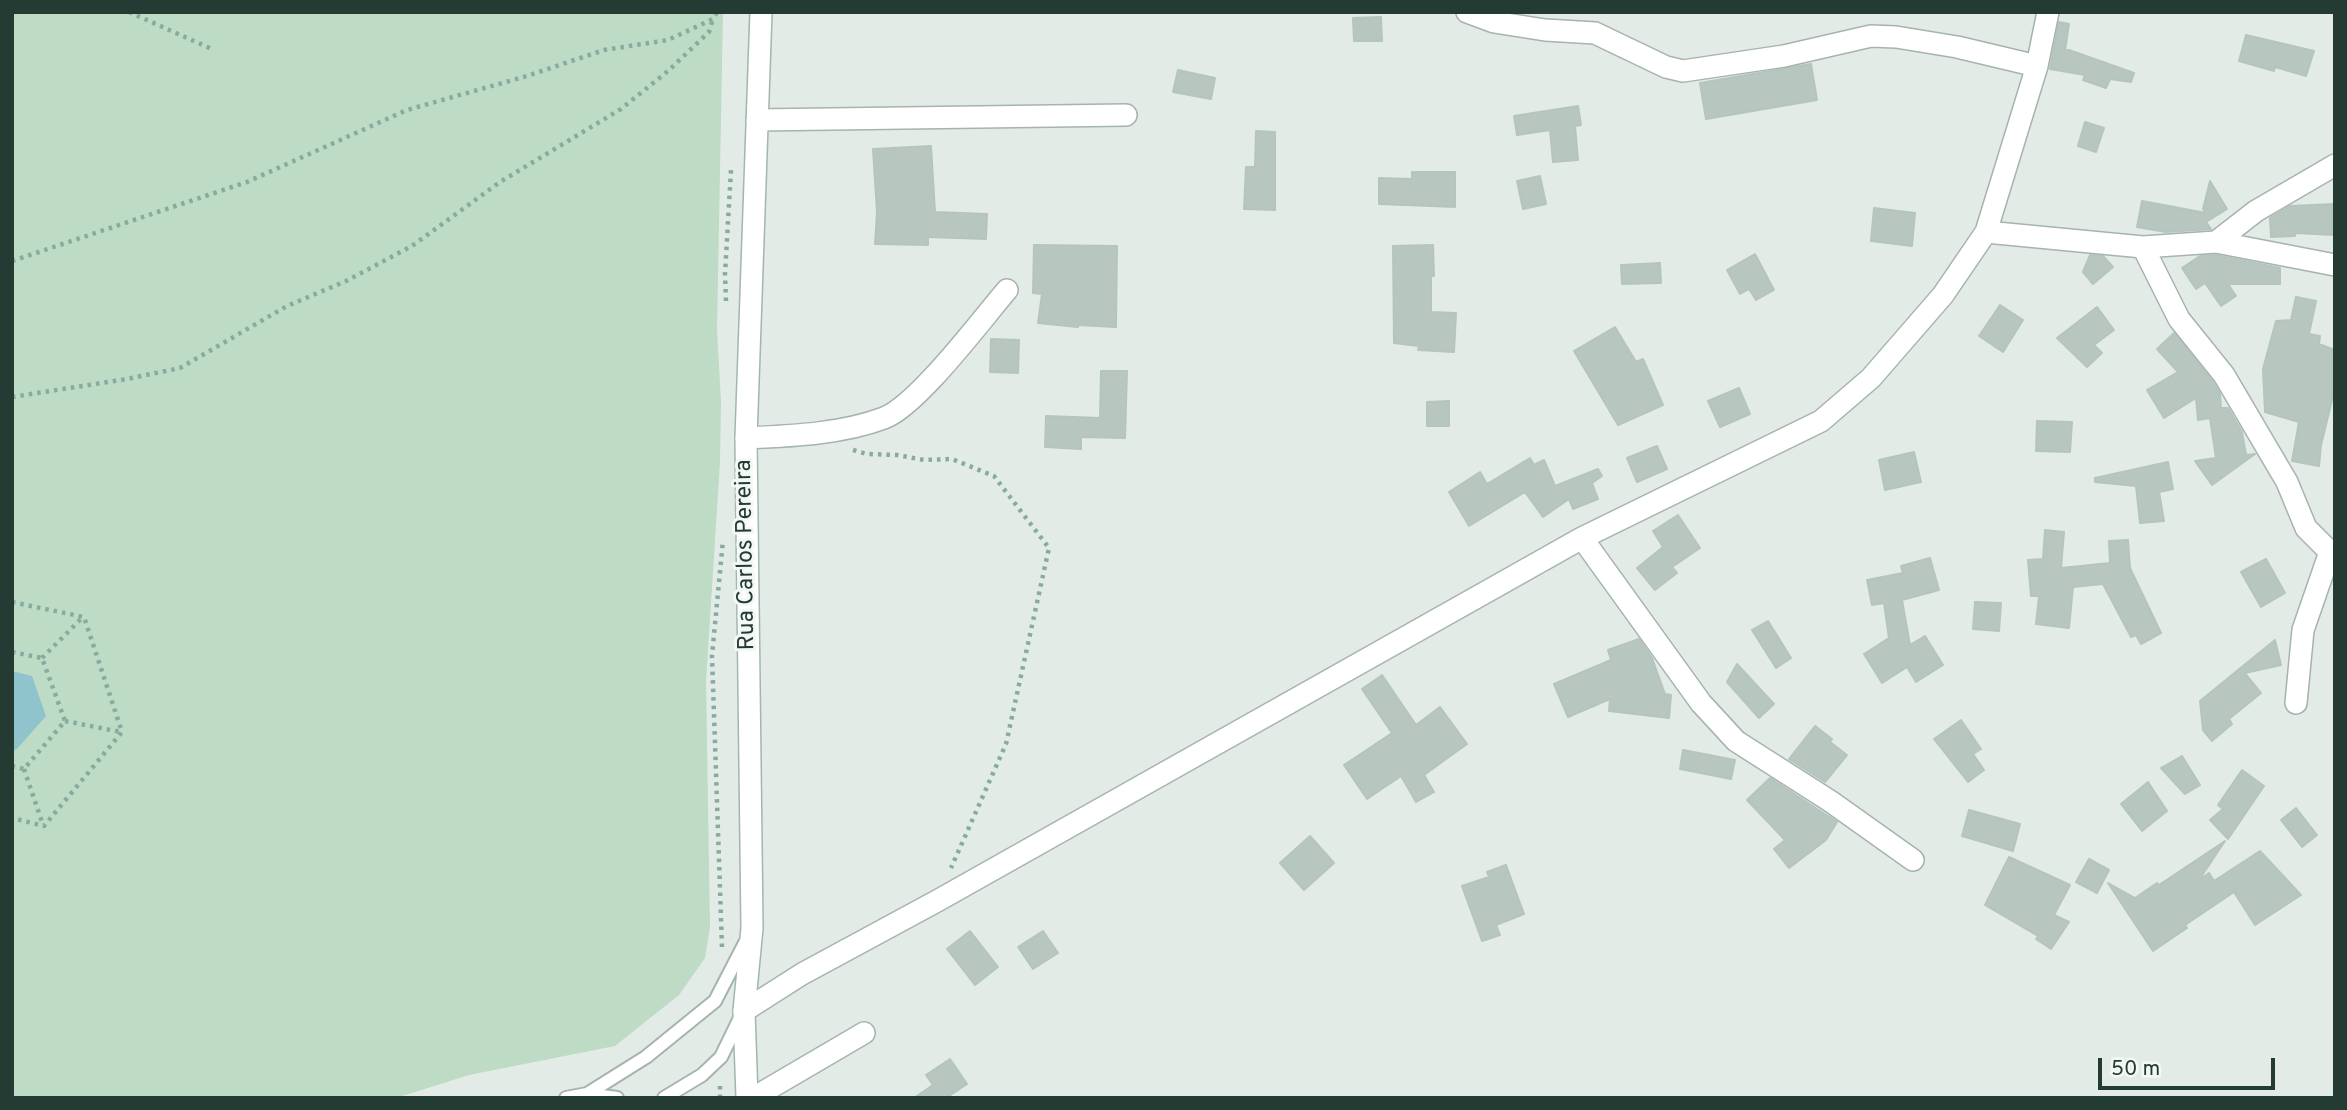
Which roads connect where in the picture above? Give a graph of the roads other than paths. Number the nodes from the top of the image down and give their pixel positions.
1 (761, 12) edge
2 (1467, 12) edge
3 (2048, 12) edge
4 (1595, 22) edge
5 (2037, 66) junction
6 (1126, 114) dead end
7 (757, 120) junction
8 (2335, 165) edge
9 (1986, 232) junction
10 (2216, 242) junction
11 (2143, 247) junction
12 (2335, 265) edge
13 (1007, 290) dead end
14 (746, 438) junction
15 (1582, 538) junction
16 (2296, 703) dead end
17 (1913, 860) dead end
18 (752, 928) junction
19 (744, 1011) junction
20 (864, 1033) dead end
21 (587, 1094) junction
22 (566, 1098) edge
23 (617, 1098) edge
24 (664, 1098) edge
25 (747, 1098) edge
26 (753, 1098) edge

1 - 7 street, Rua Carlos Pereira
2 - 4 street
3 - 5 street
4 - 5 street
5 - 9 street
6 - 7 street
7 - 14 street, Rua Carlos Pereira
8 - 10 street
9 - 11 street
9 - 15 street
10 - 11 street
10 - 12 street
11 - 16 street
13 - 14 street
14 - 18 street, Rua Carlos Pereira
15 - 17 street
15 - 19 street
18 - 19 street, Rua Carlos Pereira
18 - 21 lane
19 - 24 lane
19 - 25 street, Rua Carlos Pereira
20 - 26 street
21 - 22 lane
21 - 23 lane

